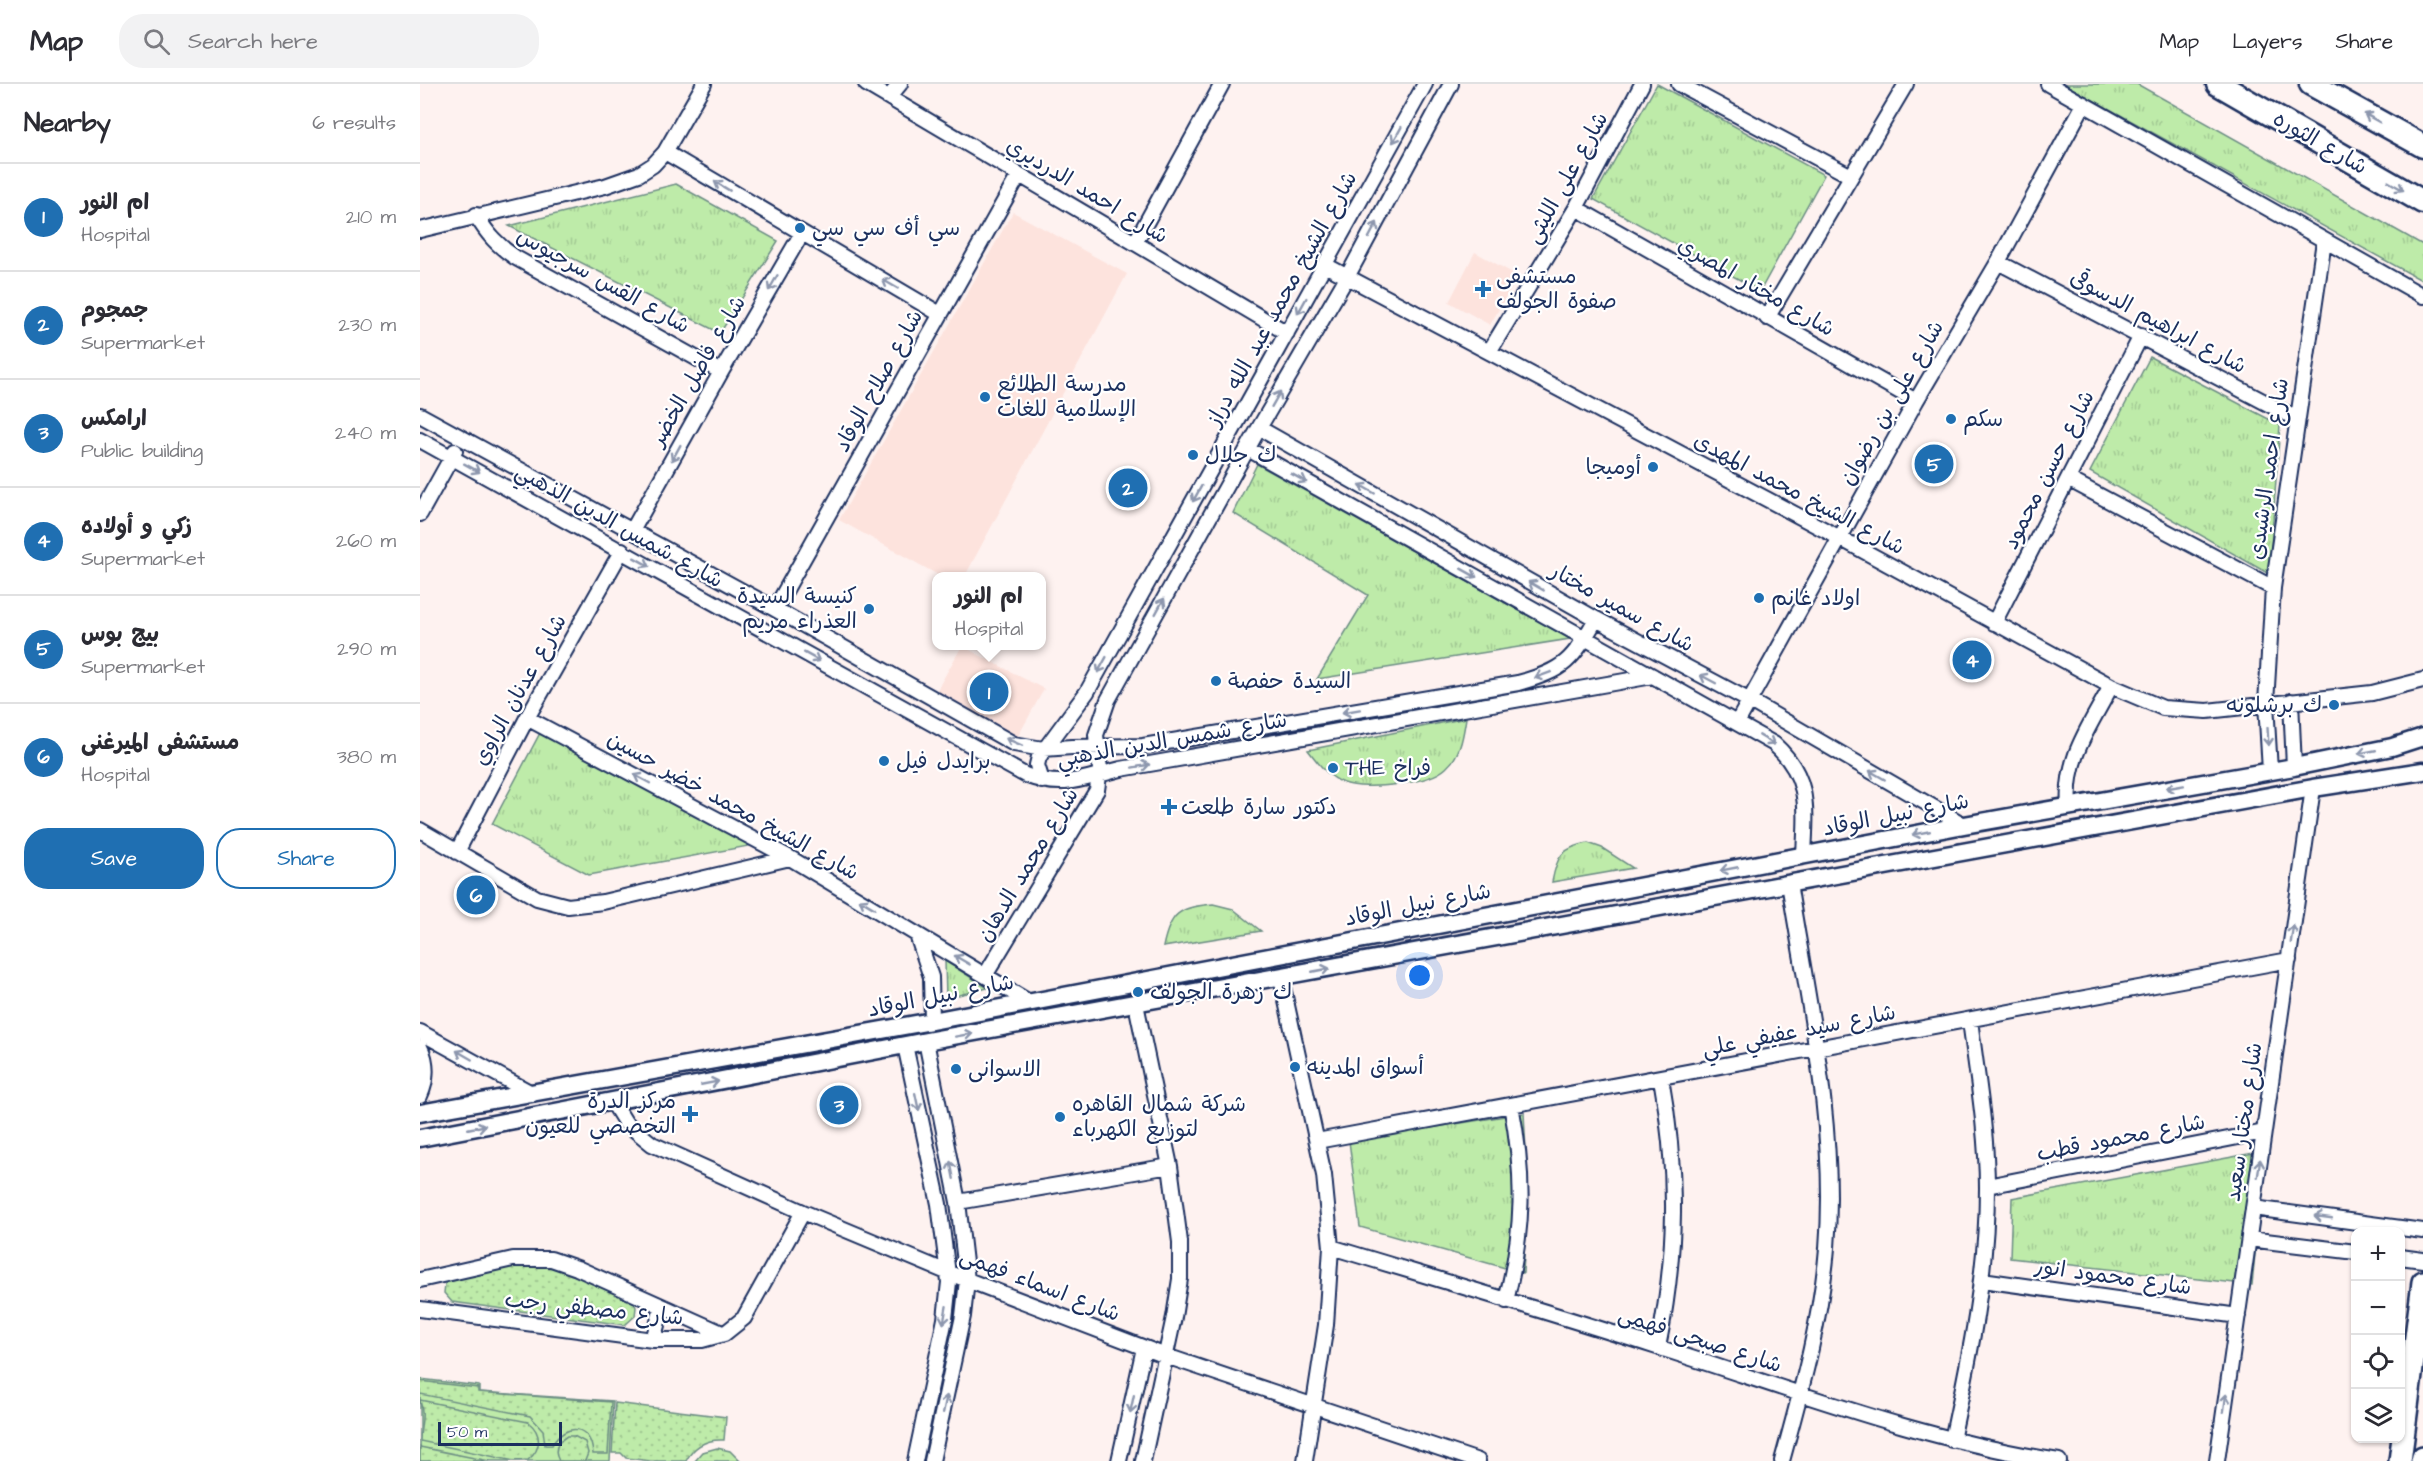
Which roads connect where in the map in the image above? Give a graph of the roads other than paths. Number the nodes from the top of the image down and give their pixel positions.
1 (704, 84) edge
2 (866, 84) edge
3 (900, 84) edge
4 (1425, 84) edge
5 (1451, 84) edge
6 (1642, 84) edge
7 (1679, 84) edge
8 (1905, 84) edge
9 (2048, 84) edge
10 (2218, 84) edge
11 (2311, 84) edge
12 (1215, 86) edge
13 (889, 98) junction
14 (2084, 104) junction
15 (2423, 146) edge
16 (666, 152) junction
17 (1019, 175) junction
18 (1851, 176) junction
19 (2423, 201) edge
20 (1576, 208) junction
21 (476, 215) junction
22 (420, 230) edge
23 (802, 233) junction
24 (2324, 242) junction
25 (1135, 243) junction
26 (1998, 262) junction
27 (1325, 265) junction
28 (1347, 277) junction
29 (2423, 296) edge
30 (940, 314) junction
31 (1767, 318) junction
32 (1287, 333) junction
33 (2141, 336) junction
34 (1489, 352) junction
35 (721, 372) junction
36 (1916, 401) junction
37 (420, 415) edge
38 (2297, 419) junction
39 (1259, 428) junction
40 (462, 439) junction
41 (420, 440) edge
42 (1248, 449) junction
43 (452, 457) junction
44 (2068, 479) junction
45 (420, 514) edge
46 (632, 531) junction
47 (1840, 538) junction
48 (622, 550) junction
49 (2273, 588) junction
50 (775, 609) junction
51 (1596, 620) junction
52 (1994, 623) junction
53 (1585, 638) junction
54 (1653, 676) junction
55 (2423, 680) edge
56 (1518, 683) junction
57 (2111, 686) junction
58 (1520, 700) junction
59 (1749, 701) junction
60 (2291, 701) junction
61 (2266, 703) junction
62 (527, 718) junction
63 (1737, 723) junction
64 (2417, 739) edge
65 (1097, 747) junction
66 (1043, 749) junction
67 (2422, 765) edge
68 (2294, 767) junction
69 (2270, 771) junction
70 (1100, 775) junction
71 (1042, 781) junction
72 (2313, 788) junction
73 (2069, 806) junction
74 (1964, 825) junction
75 (420, 830) edge
76 (457, 852) junction
77 (1804, 855) junction
78 (790, 858) junction
79 (1789, 883) junction
80 (1429, 926) junction
81 (917, 935) junction
82 (1432, 949) junction
83 (2289, 960) junction
84 (986, 974) junction
85 (1281, 978) junction
86 (1029, 1002) junction
87 (1137, 1004) junction
88 (1970, 1020) junction
89 (932, 1021) junction
90 (420, 1032) edge
91 (926, 1041) junction
92 (905, 1045) junction
93 (420, 1047) edge
94 (1815, 1049) junction
95 (1661, 1078) junction
96 (533, 1094) junction
97 (420, 1096) edge
98 (612, 1101) junction
99 (1511, 1105) junction
100 (420, 1113) edge
101 (2264, 1132) junction
102 (420, 1138) edge
103 (1317, 1141) junction
104 (1170, 1166) junction
105 (1987, 1186) junction
106 (958, 1203) junction
107 (2253, 1208) junction
108 (803, 1212) junction
109 (2423, 1231) edge
110 (2249, 1239) junction
111 (1331, 1247) junction
112 (2351, 1252) edge
113 (2405, 1258) edge
114 (2423, 1260) edge
115 (949, 1273) junction
116 (420, 1280) edge
117 (967, 1280) junction
118 (1982, 1280) junction
119 (2423, 1282) edge
120 (1506, 1301) junction
121 (662, 1307) junction
122 (420, 1309) edge
123 (2238, 1316) junction
124 (724, 1334) junction
125 (653, 1340) junction
126 (1658, 1347) junction
127 (1144, 1348) junction
128 (1166, 1356) junction
129 (1800, 1395) junction
130 (1313, 1405) junction
131 (1952, 1440) junction
132 (915, 1461) edge
133 (933, 1461) edge
134 (1119, 1461) edge
135 (1143, 1461) edge
136 (1305, 1461) edge
137 (1478, 1461) edge
138 (1782, 1461) edge
139 (2059, 1461) edge
140 (2217, 1461) edge
141 (2400, 1461) edge

1 - 16 street
2 - 13 street, شارع احمد الدرديري
3 - 13 street
4 -> 27 street, شارع الشيخ محمد عبد الله دراز
28 -> 5 street, شارع الشيخ محمد عبد الله دراز
6 - 20 street, شارع على الليثى
7 - 18 street
8 - 18 street
9 - 14 street
10 -> 19 highway, شارع الثوره
15 -> 11 highway, شارع الثوره
12 - 25 street
13 - 17 street, شارع احمد الدرديري
14 - 24 street
14 - 26 street, شارع على بن رضوان
16 - 21 street
23 -> 16 street
17 - 25 street, شارع احمد الدرديري
17 - 30 street, شارع صلاح الوقاد
18 - 31 street
20 - 31 street, شارع مختار المصري
20 - 34 street, شارع على الليثى
21 - 22 street
21 - 35 street, شارع القس سرجيوس
30 -> 23 street
23 -> 35 street, شارع فاضل الخضر
24 - 29 street
24 - 38 street, شارع احمد الرشيدى
25 - 32 street, شارع احمد الدرديري
26 - 33 street, شارع ابراهيم الدسوقى
26 - 36 street, شارع على بن رضوان
27 - 28 street, شارع الشيخ محمد المهدى
27 -> 32 street, شارع الشيخ محمد عبد الله دراز
28 - 34 street, شارع الشيخ محمد المهدى
39 -> 28 street, شارع الشيخ محمد عبد الله دراز
30 - 50 street, شارع صلاح الوقاد
31 - 36 street, شارع مختار المصري
32 -> 66 street, شارع الشيخ محمد عبد الله دراز
33 - 38 street, شارع ابراهيم الدسوقى
33 - 44 street, شارع حسن محمود
34 - 47 street, شارع الشيخ محمد المهدى
35 -> 46 street, شارع فاضل الخضر
36 - 47 street, شارع على بن رضوان
37 - 40 street, شارع شمس الدين الذهبي
38 - 49 street, شارع احمد الرشيدى
39 - 42 street, شارع الشيخ محمد عبد الله دراز
51 -> 39 street, شارع سمير مختار
40 - 43 street
40 - 46 street, شارع شمس الدين الذهبي
41 - 43 street, شارع شمس الدين الذهبي
42 -> 53 street, شارع سمير مختار
65 -> 42 street, شارع الشيخ محمد عبد الله دراز
43 - 45 street
43 -> 48 street, شارع شمس الدين الذهبي
44 - 49 street
44 - 52 street, شارع حسن محمود
46 - 50 street, شارع شمس الدين الذهبي
47 - 52 street, شارع الشيخ محمد المهدى
47 - 59 street, شارع على بن رضوان
48 - 62 street, شارع عدنان الراوي
48 -> 71 street, شارع شمس الدين الذهبي
49 - 61 street, شارع احمد الرشيدى
66 -> 50 street, شارع شمس الدين الذهبي
51 - 53 street, شارع شمس الدين الذهبي
59 -> 51 street, شارع سمير مختار
52 - 57 street, شارع الشيخ محمد المهدى
53 - 54 street, شارع سمير مختار
53 -> 56 street, شارع شمس الدين الذهبي
54 - 58 street, شارع شمس الدين الذهبي
54 - 63 street, شارع سمير مختار
55 - 60 street, شارع الشيخ محمد المهدى
56 - 58 street
56 -> 65 street, شارع شمس الدين الذهبي
57 - 61 street, شارع الشيخ محمد المهدى
57 - 73 street
70 -> 58 street, شارع شمس الدين الذهبي
59 - 63 street, شارع على بن رضوان
74 -> 59 street, شارع سمير مختار
60 - 61 street, شارع الشيخ محمد المهدى
60 - 68 street
61 -> 69 street, شارع احمد الرشيدى
62 - 76 street, شارع عدنان الراوي
78 -> 62 street, شارع الشيخ محمد خضر حسين
63 -> 77 street, شارع سمير مختار
64 - 67 street
64 -> 68 street, شارع نبيل الوقاد
65 - 66 street, شارع شمس الدين الذهبي
65 - 70 street, شارع الشيخ محمد عبد الله دراز
66 - 71 street
67 - 72 street, شارع نبيل الوقاد
68 - 69 street, شارع نبيل الوقاد
69 -> 73 street, شارع نبيل الوقاد
70 - 71 street, شارع شمس الدين الذهبي
70 - 84 street, شارع محمد الدهان
72 - 79 street, شارع نبيل الوقاد
83 -> 72 street, شارع مختار سعيد
73 - 74 street, شارع نبيل الوقاد
74 -> 77 street, شارع نبيل الوقاد
75 - 76 street
76 - 78 street
77 -> 80 street, شارع نبيل الوقاد
81 -> 78 street, شارع الشيخ محمد خضر حسين
79 - 82 street, شارع نبيل الوقاد
79 - 94 street
80 - 82 street
80 - 86 street, شارع نبيل الوقاد
84 -> 81 street, شارع الشيخ محمد خضر حسين
81 - 89 street
85 -> 82 street, شارع نبيل الوقاد
83 - 88 street, شارع سيد عفيفي علي
83 - 101 street, شارع مختار سعيد
84 - 86 street, شارع الشيخ محمد خضر حسين
85 - 87 street, شارع نبيل الوقاد
85 - 103 street
86 - 89 street, شارع نبيل الوقاد
91 -> 87 street, شارع نبيل الوقاد
87 - 104 street
88 - 94 street, شارع سيد عفيفي علي
88 - 105 street
89 - 96 street, شارع نبيل الوقاد
96 -> 90 street
91 - 92 street, شارع نبيل الوقاد
106 -> 91 street
98 -> 92 street, شارع نبيل الوقاد
92 -> 115 street
93 - 97 street
94 - 95 street, شارع سيد عفيفي علي
94 - 129 street
95 - 99 street, شارع سيد عفيفي علي
95 - 126 street
96 - 100 street, شارع نبيل الوقاد
102 -> 98 street, شارع نبيل الوقاد
98 - 108 street, شارع اسماء فهمى
99 - 103 street, شارع سيد عفيفي علي
99 - 120 street
101 - 105 street, شارع محمود قطب
107 -> 101 street, شارع مختار سعيد
103 - 111 street
104 - 106 street
104 - 128 street
105 - 118 street
106 - 117 street
109 -> 107 street
107 - 110 street, شارع مختار سعيد
108 - 115 street, شارع اسماء فهمى
108 - 124 street
110 - 112 street
110 - 123 street, شارع مختار سعيد
111 - 120 street, شارع صبحى فهمى
111 - 130 street
113 - 114 street
115 - 117 street, شارع اسماء فهمى
115 -> 132 street
116 - 121 street
117 - 127 street, شارع اسماء فهمى
133 -> 117 street
118 - 123 street, شارع محمود انور
118 - 131 street
119 - 141 main road
120 - 126 street, شارع صبحى فهمى
121 - 124 street
121 - 125 street
122 - 125 street, شارع مصطفي رجب
140 -> 123 street, شارع مختار سعيد
124 - 125 street, شارع مصطفي رجب
126 - 129 street, شارع صبحى فهمى
127 - 128 street, شارع اسماء فهمى
127 -> 134 street
128 - 130 street, شارع اسماء فهمى
128 - 135 street
129 - 131 street, شارع صبحى فهمى
129 - 138 street
130 - 136 street
130 - 137 street, شارع اسماء فهمى
131 - 139 street, شارع صبحى فهمى

